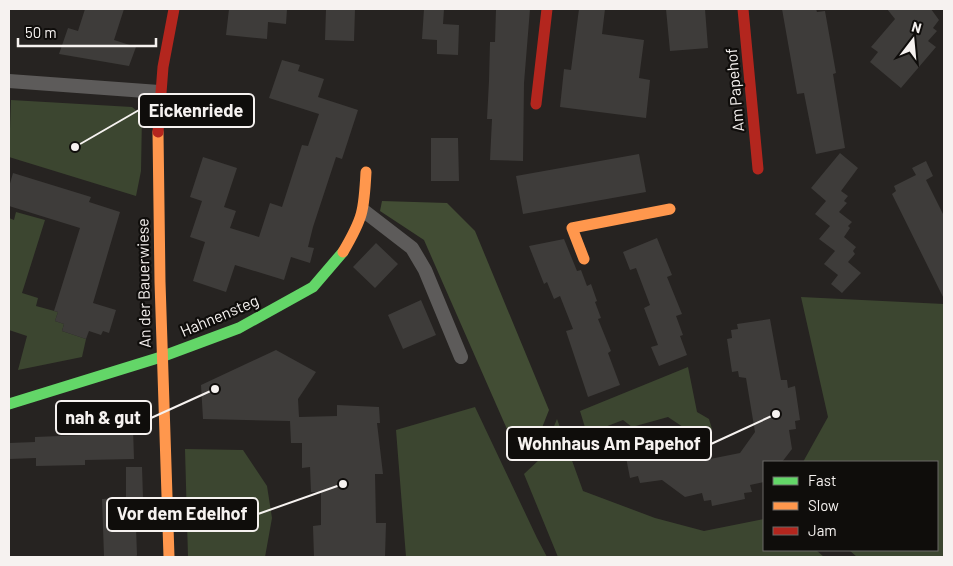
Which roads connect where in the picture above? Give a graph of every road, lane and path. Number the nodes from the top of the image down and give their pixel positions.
1 (174, 9) edge
2 (547, 9) edge
3 (743, 9) edge
4 (9, 81) edge
5 (159, 92) junction
6 (536, 104) dead end
7 (758, 169) dead end
8 (366, 172) dead end
9 (670, 209) dead end
10 (364, 211) junction
11 (584, 259) dead end
12 (161, 357) junction
13 (460, 358) dead end
14 (9, 404) edge
15 (169, 557) edge

1 - 5 street, An der Bauerwiese
2 - 6 street
3 - 7 street, Am Papehof
4 - 5 street
5 - 12 street, An der Bauerwiese
8 - 10 street, Hahnensteg
9 - 11 street
10 - 12 street, Hahnensteg
10 - 13 street
12 - 14 street, Hahnensteg
12 - 15 street, An der Bauerwiese

